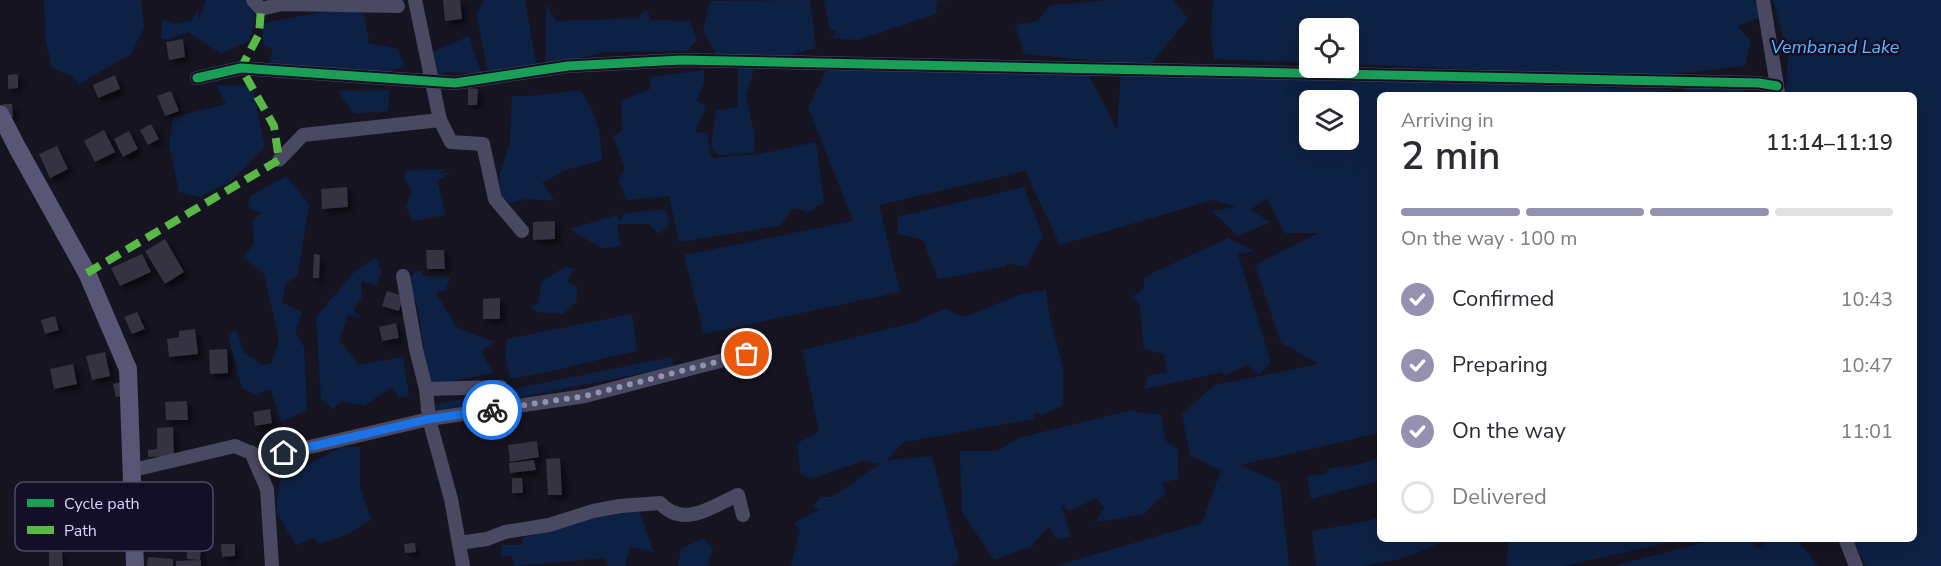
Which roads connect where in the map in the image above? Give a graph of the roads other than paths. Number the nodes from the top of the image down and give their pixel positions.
1 (253, 0) edge
2 (415, 0) edge
3 (1763, 0) edge
4 (379, 3) edge
5 (398, 6) dead end
6 (197, 78) dead end
7 (431, 83) junction
8 (1778, 90) edge
9 (0, 114) edge
10 (440, 120) junction
11 (279, 160) dead end
12 (522, 231) dead end
13 (403, 276) dead end
14 (747, 354) dead end
15 (501, 387) dead end
16 (426, 389) junction
17 (429, 419) junction
18 (251, 452) junction
19 (133, 470) junction
20 (133, 482) edge
21 (743, 515) dead end
22 (1847, 542) edge
23 (459, 543) junction
24 (135, 551) edge
25 (135, 566) edge
26 (272, 566) edge
27 (463, 566) edge
28 (1856, 566) edge

1 - 4 street
2 - 7 street
3 - 8 street
4 - 5 street
6 - 7 street
7 - 8 street
7 - 10 street
9 - 19 main road
10 - 11 street
10 - 12 street
13 - 16 street
14 - 17 street
15 - 16 street
16 - 17 street
17 - 18 street
17 - 23 street
18 - 19 street
18 - 26 street
19 - 20 main road
21 - 23 street
22 - 28 street
23 - 27 street
24 - 25 main road

